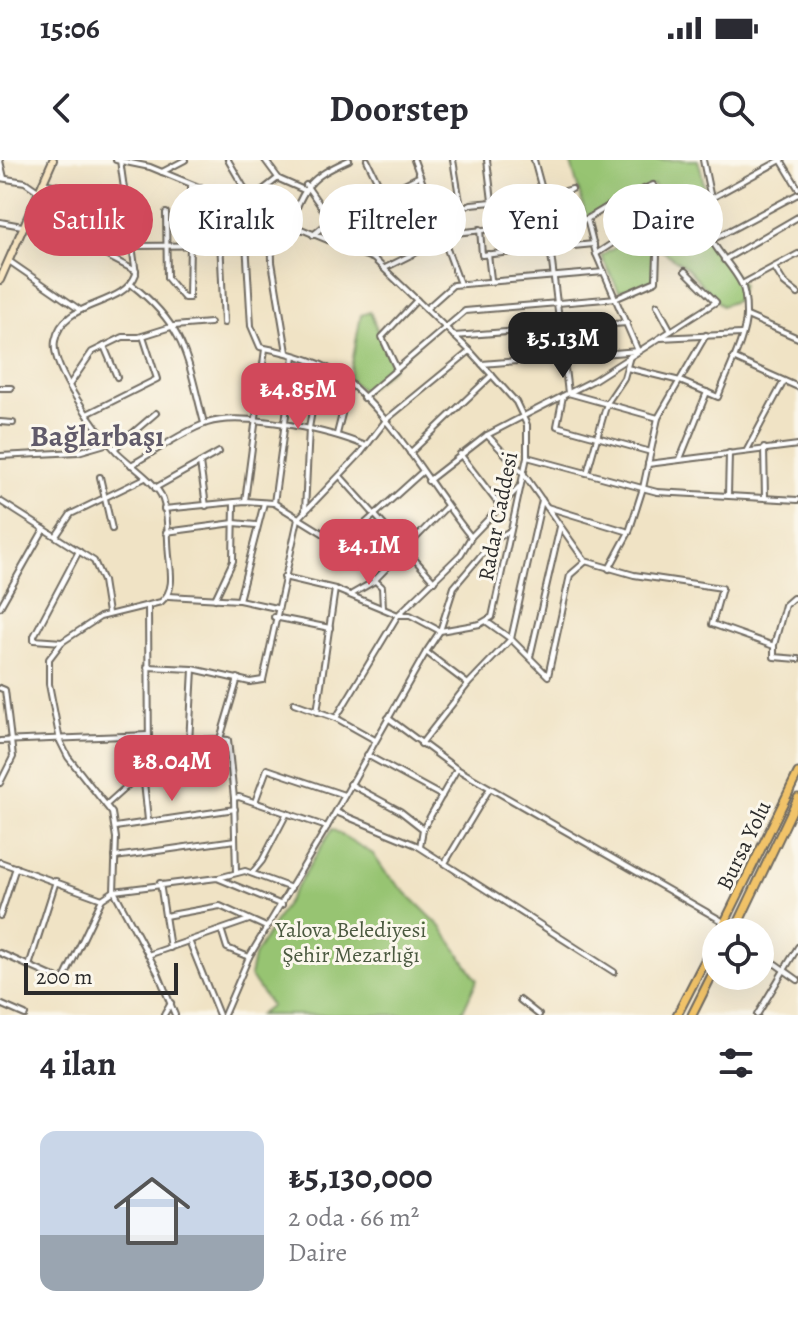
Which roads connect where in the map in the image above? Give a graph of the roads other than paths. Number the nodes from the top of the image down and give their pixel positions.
1 (53, 160) edge
2 (119, 160) edge
3 (185, 160) edge
4 (228, 160) edge
5 (265, 160) edge
6 (349, 160) edge
7 (367, 160) edge
8 (414, 160) edge
9 (453, 160) edge
10 (487, 160) edge
11 (534, 160) edge
12 (703, 160) edge
13 (781, 160) edge
14 (0, 161) edge
15 (798, 168) edge
16 (162, 172) junction
17 (789, 174) junction
18 (420, 176) junction
19 (2, 178) edge
20 (278, 178) junction
21 (42, 183) joint
22 (28, 184) edge
23 (48, 184) edge
24 (123, 184) edge
25 (187, 184) edge
26 (241, 184) edge
27 (270, 184) edge
28 (379, 184) edge
29 (403, 184) edge
30 (423, 184) edge
31 (457, 184) edge
32 (490, 184) edge
33 (540, 184) edge
34 (708, 184) edge
35 (305, 187) junction
36 (798, 191) edge
37 (303, 192) edge
38 (723, 192) edge
39 (319, 206) edge
40 (603, 209) edge
41 (166, 213) dead end
42 (798, 217) edge
43 (587, 219) joint
44 (0, 222) edge
45 (24, 222) edge
46 (22, 226) junction
47 (480, 229) joint
48 (319, 230) edge
49 (303, 231) edge
50 (466, 233) edge
51 (723, 234) edge
52 (313, 235) junction
53 (319, 237) edge
54 (594, 244) junction
55 (587, 245) edge
56 (153, 246) edge
57 (166, 246) junction
58 (603, 249) edge
59 (596, 254) junction
60 (798, 254) edge
61 (482, 255) edge
62 (107, 256) edge
63 (134, 256) edge
64 (192, 256) edge
65 (220, 256) edge
66 (245, 256) edge
67 (272, 256) edge
68 (366, 256) edge
69 (409, 256) edge
70 (451, 256) edge
71 (488, 256) edge
72 (550, 256) edge
73 (657, 256) edge
74 (722, 256) edge
75 (724, 260) junction
76 (9, 261) junction
77 (774, 267) junction
78 (385, 268) junction
79 (136, 271) junction
80 (685, 271) dead end
81 (604, 272) junction
82 (1, 275) edge
83 (552, 275) junction
84 (491, 279) junction
85 (460, 284) junction
86 (742, 284) junction
87 (132, 285) junction
88 (798, 294) edge
89 (617, 298) junction
90 (417, 300) junction
91 (556, 301) junction
92 (657, 305) dead end
93 (426, 309) junction
94 (80, 310) junction
95 (747, 316) junction
96 (210, 323) dead end
97 (224, 323) dead end
98 (627, 323) junction
99 (174, 326) junction
100 (446, 327) junction
101 (560, 330) junction
102 (671, 331) junction
103 (741, 334) junction
104 (706, 335) junction
105 (143, 336) junction
106 (453, 336) junction
107 (659, 338) junction
108 (798, 338) edge
109 (104, 346) junction
110 (266, 348) junction
111 (470, 351) junction
112 (638, 351) junction
113 (287, 352) junction
114 (563, 355) junction
115 (294, 356) junction
116 (631, 356) junction
117 (733, 358) junction
118 (481, 364) junction
119 (320, 366) junction
120 (396, 367) junction
121 (627, 368) junction
122 (492, 375) junction
123 (117, 377) dead end
124 (680, 381) junction
125 (784, 381) junction
126 (70, 384) junction
127 (349, 385) junction
128 (798, 387) edge
129 (0, 388) edge
130 (11, 388) dead end
131 (707, 392) junction
132 (566, 394) junction
133 (363, 398) junction
134 (607, 403) junction
135 (156, 413) dead end
136 (87, 414) junction
137 (524, 415) junction
138 (658, 418) junction
139 (387, 419) junction
140 (0, 422) edge
141 (13, 423) dead end
142 (255, 423) junction
143 (204, 424) junction
144 (284, 426) junction
145 (309, 428) junction
146 (337, 434) junction
147 (487, 435) junction
148 (598, 436) junction
149 (109, 443) junction
150 (798, 445) edge
151 (366, 446) junction
152 (764, 448) junction
153 (114, 449) junction
154 (747, 450) junction
155 (219, 452) dead end
156 (651, 452) junction
157 (729, 452) junction
158 (409, 453) junction
159 (460, 454) junction
160 (0, 456) edge
161 (527, 457) junction
162 (680, 459) junction
163 (200, 463) junction
164 (648, 464) junction
165 (131, 465) junction
166 (422, 472) junction
167 (523, 473) junction
168 (587, 473) junction
169 (340, 476) junction
170 (100, 477) dead end
171 (145, 478) junction
172 (428, 481) junction
173 (521, 485) junction
174 (155, 488) junction
175 (643, 488) junction
176 (728, 495) junction
177 (107, 497) junction
178 (765, 497) junction
179 (542, 500) junction
180 (798, 500) edge
181 (0, 501) edge
182 (245, 501) junction
183 (234, 503) junction
184 (264, 503) junction
185 (274, 503) junction
186 (206, 506) junction
187 (447, 506) junction
188 (500, 506) junction
189 (547, 507) junction
190 (164, 509) junction
191 (305, 512) junction
192 (373, 515) junction
193 (298, 519) junction
194 (234, 523) junction
195 (256, 525) junction
196 (560, 526) junction
197 (45, 528) junction
198 (112, 529) dead end
199 (511, 530) junction
200 (166, 532) junction
201 (629, 532) junction
202 (56, 536) junction
203 (471, 537) junction
204 (339, 547) junction
205 (404, 550) junction
206 (79, 551) junction
207 (585, 561) junction
208 (609, 569) junction
209 (284, 577) junction
210 (434, 581) junction
211 (373, 582) junction
212 (335, 589) junction
213 (351, 595) junction
214 (168, 596) junction
215 (215, 599) junction
216 (798, 599) edge
217 (239, 600) junction
218 (148, 606) junction
219 (0, 607) edge
220 (276, 608) junction
221 (383, 608) junction
222 (109, 614) junction
223 (398, 615) junction
224 (274, 617) junction
225 (487, 622) junction
226 (330, 628) junction
227 (440, 631) junction
228 (511, 639) junction
229 (62, 642) junction
230 (774, 646) junction
231 (426, 652) junction
232 (530, 657) junction
233 (798, 659) edge
234 (147, 667) junction
235 (193, 669) junction
236 (238, 678) junction
237 (468, 684) junction
238 (0, 688) edge
239 (294, 703) dead end
240 (317, 712) junction
241 (336, 718) junction
242 (388, 718) junction
243 (149, 735) junction
244 (220, 739) junction
245 (375, 740) junction
246 (0, 741) edge
247 (12, 741) junction
248 (60, 741) junction
249 (189, 743) junction
250 (421, 744) junction
251 (366, 755) junction
252 (154, 762) junction
253 (457, 769) junction
254 (2, 771) edge
255 (143, 773) junction
256 (798, 773) edge
257 (0, 783) edge
258 (350, 784) junction
259 (490, 788) junction
260 (344, 795) junction
261 (442, 796) junction
262 (234, 798) junction
263 (798, 798) edge
264 (255, 802) junction
265 (106, 805) junction
266 (235, 809) junction
267 (335, 812) junction
268 (287, 813) junction
269 (148, 820) junction
270 (115, 827) junction
271 (327, 827) junction
272 (423, 829) junction
273 (235, 840) junction
274 (420, 847) junction
275 (115, 857) junction
276 (0, 862) edge
277 (445, 863) junction
278 (16, 867) junction
279 (236, 872) junction
280 (252, 873) junction
281 (217, 878) junction
282 (56, 881) junction
283 (160, 883) junction
284 (291, 888) junction
285 (114, 891) junction
286 (102, 899) junction
287 (282, 905) junction
288 (0, 916) edge
289 (165, 916) junction
290 (718, 918) edge
291 (727, 918) edge
292 (741, 918) edge
293 (249, 920) junction
294 (266, 927) junction
295 (222, 932) junction
296 (190, 943) junction
297 (798, 947) edge
298 (170, 948) junction
299 (0, 953) edge
300 (148, 955) junction
301 (249, 957) junction
302 (774, 964) edge
303 (29, 966) junction
304 (702, 966) edge
305 (614, 972) dead end
306 (785, 972) junction
307 (798, 980) edge
308 (704, 990) edge
309 (520, 1000) dead end
310 (171, 1003) junction
311 (0, 1004) edge
312 (25, 1015) edge
313 (164, 1015) edge
314 (175, 1015) edge
315 (222, 1015) edge
316 (539, 1015) edge
317 (677, 1015) edge
318 (692, 1015) edge
319 (757, 1015) edge

1 - 21 street
2 - 16 street
2 - 24 street
3 - 16 street
4 - 26 street
5 - 20 street
6 - 35 street
7 - 28 street
8 - 18 street
9 - 31 street
10 - 32 street
11 - 33 street
12 - 34 street
13 - 17 street
13 - 38 street
14 - 19 street
15 - 17 street
16 - 25 street
17 - 36 street
18 - 29 street
18 - 30 street
19 - 22 street
20 - 27 street
20 - 35 street
21 - 23 street
35 - 37 street
35 - 39 street
36 - 51 street
40 - 43 street
41 - 57 street
42 - 75 street
43 - 54 street
44 - 46 street
45 - 46 street
46 - 76 street
47 - 50 street
47 - 61 street
48 - 52 street
49 - 52 street
52 - 53 street
54 - 55 street
54 - 59 street
56 - 57 street
57 - 64 street
58 - 59 street
59 - 81 street
60 - 77 street
62 - 79 street
63 - 79 street
65 - 97 street
66 - 110 street
67 - 113 street
68 - 78 street
69 - 78 street
70 - 85 street
71 - 84 street
72 - 83 street
73 - 89 street
74 - 75 street
75 - 86 street
76 - 82 street
76 - 94 street
77 - 86 street
77 - 88 street
78 - 90 street
79 - 87 street
80 - 102 street
81 - 83 street
81 - 89 street
83 - 84 street
83 - 91 street
84 - 85 street
85 - 93 street
86 - 95 street
87 - 94 street
87 - 99 street
89 - 91 street
89 - 98 street
90 - 93 street
90 - 120 street
91 - 100 street
91 - 101 street
92 - 102 street
93 - 100 street
94 - 126 street
95 - 103 street
95 - 108 street
96 - 99 street
98 - 101 street
98 - 112 street
99 - 105 street
99 - 143 street
100 - 106 street
100 - 120 street
101 - 106 street
101 - 114 street
102 - 107 street
103 - 104 street
103 - 117 street
104 - 107 street
104 - 124 street
105 - 109 street
105 - 136 street
106 - 111 street
107 - 112 street
109 - 123 street
109 - 126 street
110 - 113 street
110 - 142 street
111 - 118 street
111 - 139 street
112 - 114 street
112 - 116 street
113 - 115 street
114 - 118 street
114 - 132 street
115 - 119 street
115 - 144 street
116 - 121 street
116 - 132 street
117 - 125 street
117 - 131 street
118 - 122 street
119 - 127 street
119 - 145 street
120 - 133 street
121 - 124 street
121 - 134 street
122 - 137 street
122 - 158 street
124 - 131 street
124 - 138 street
125 - 128 street
125 - 154 street
126 - 136 street
127 - 133 street
127 - 146 street
129 - 130 street
131 - 162 street
132 - 134 street
132 - 137 street
132 - 148 street
133 - 139 street
134 - 138 street
134 - 148 street
135 - 153 street
136 - 149 street
137 - 147 street
137 - 161 street, Radar Caddesi
138 - 156 street
139 - 151 street
139 - 158 street
140 - 141 street
142 - 143 street
142 - 144 street
142 - 182 street
143 - 165 street
144 - 145 street
144 - 185 street
145 - 146 street
145 - 191 street
146 - 151 street
147 - 159 street
147 - 167 street
148 - 156 street
148 - 168 street
149 - 153 street
149 - 160 street
150 - 152 street
151 - 169 street
152 - 154 street
152 - 178 street
153 - 165 street
154 - 157 street
155 - 163 street
156 - 164 street
157 - 162 street
157 - 176 street
158 - 166 street
159 - 172 street
159 - 188 street
161 - 167 street, Radar Caddesi
161 - 168 street
162 - 164 street
163 - 174 street
163 - 186 street
164 - 175 street
165 - 171 street
166 - 172 street
166 - 192 street
167 - 173 street, Radar Caddesi
167 - 179 street
168 - 175 street
169 - 191 street
169 - 192 street
170 - 177 street
171 - 174 street
171 - 177 street
172 - 187 street
173 - 188 street
173 - 199 street, Radar Caddesi
174 - 190 street
175 - 176 street
175 - 201 street
176 - 178 street
177 - 198 street
177 - 202 street
178 - 180 street
179 - 189 street
179 - 228 street
181 - 197 street
182 - 183 street
182 - 184 street
183 - 186 street
183 - 194 street
184 - 185 street
184 - 195 street
185 - 193 street
186 - 190 street
187 - 203 street
187 - 205 street
188 - 203 street
189 - 196 street
189 - 201 street
190 - 200 street
191 - 193 street
192 - 204 street
192 - 205 street
193 - 204 street
193 - 209 street
194 - 195 street
194 - 200 street
194 - 215 street
195 - 217 street
196 - 207 street
196 - 232 street
197 - 202 street
197 - 219 street
199 - 225 street, Radar Caddesi
199 - 227 street
200 - 214 street
201 - 208 street
202 - 206 street
203 - 210 street
204 - 211 street
205 - 210 street
205 - 211 street
206 - 222 street
206 - 229 street
207 - 208 street
207 - 232 street
208 - 230 street
209 - 212 street
209 - 220 street
210 - 223 street
211 - 213 street
211 - 221 street
212 - 213 street
212 - 226 street
213 - 221 street
214 - 215 street
214 - 218 street
215 - 217 street
216 - 230 street
217 - 220 street
218 - 222 street
218 - 234 street
220 - 224 street
221 - 223 street
222 - 229 street
223 - 227 street
223 - 241 street
224 - 226 street
224 - 236 street
225 - 227 street
225 - 228 street
226 - 240 street
227 - 231 street
228 - 232 street
228 - 237 street
229 - 248 street
230 - 233 street
231 - 237 street
231 - 242 street
234 - 235 street
234 - 243 street
235 - 236 street
235 - 249 street
236 - 244 street
237 - 250 street
238 - 247 street
239 - 240 street
240 - 241 street
241 - 245 street
242 - 245 street
242 - 250 street
243 - 248 street
243 - 252 street
244 - 249 street
244 - 262 street
245 - 251 street
246 - 247 street
247 - 248 street
247 - 254 street
248 - 265 street
249 - 252 street
250 - 253 street
251 - 258 street
251 - 261 street
252 - 255 street
253 - 259 street
253 - 261 street
254 - 257 street
255 - 265 street
255 - 269 street
256 - 291 highway, Bursa Yolu
258 - 260 street
258 - 272 street
259 - 277 street
259 - 290 street
260 - 264 street
260 - 267 street
261 - 272 street
262 - 264 street
262 - 266 street
263 - 292 highway
264 - 268 street
265 - 270 street
266 - 269 street
266 - 273 street
267 - 271 street
267 - 274 street
268 - 271 street
268 - 280 street
269 - 270 street
270 - 275 street
271 - 284 street
272 - 274 street
273 - 275 street
273 - 279 street
274 - 277 street
275 - 285 street
276 - 278 street
277 - 305 street
278 - 282 street
278 - 288 street
279 - 280 street
279 - 281 street
280 - 284 street
281 - 283 street
281 - 287 street
282 - 286 street
282 - 303 street
283 - 285 street
283 - 289 street
284 - 287 street
285 - 286 street
285 - 300 street
286 - 303 street
287 - 294 street
289 - 293 street
289 - 298 street
293 - 294 street
293 - 295 street
294 - 301 street
295 - 296 street
295 - 301 street
296 - 298 street
296 - 315 street
297 - 306 street
298 - 300 street
299 - 303 street
300 - 310 street
301 - 315 street
302 - 306 street
304 - 317 highway
306 - 307 street
306 - 319 street
308 - 318 highway
309 - 316 street
310 - 313 street
310 - 314 street
311 - 312 street

